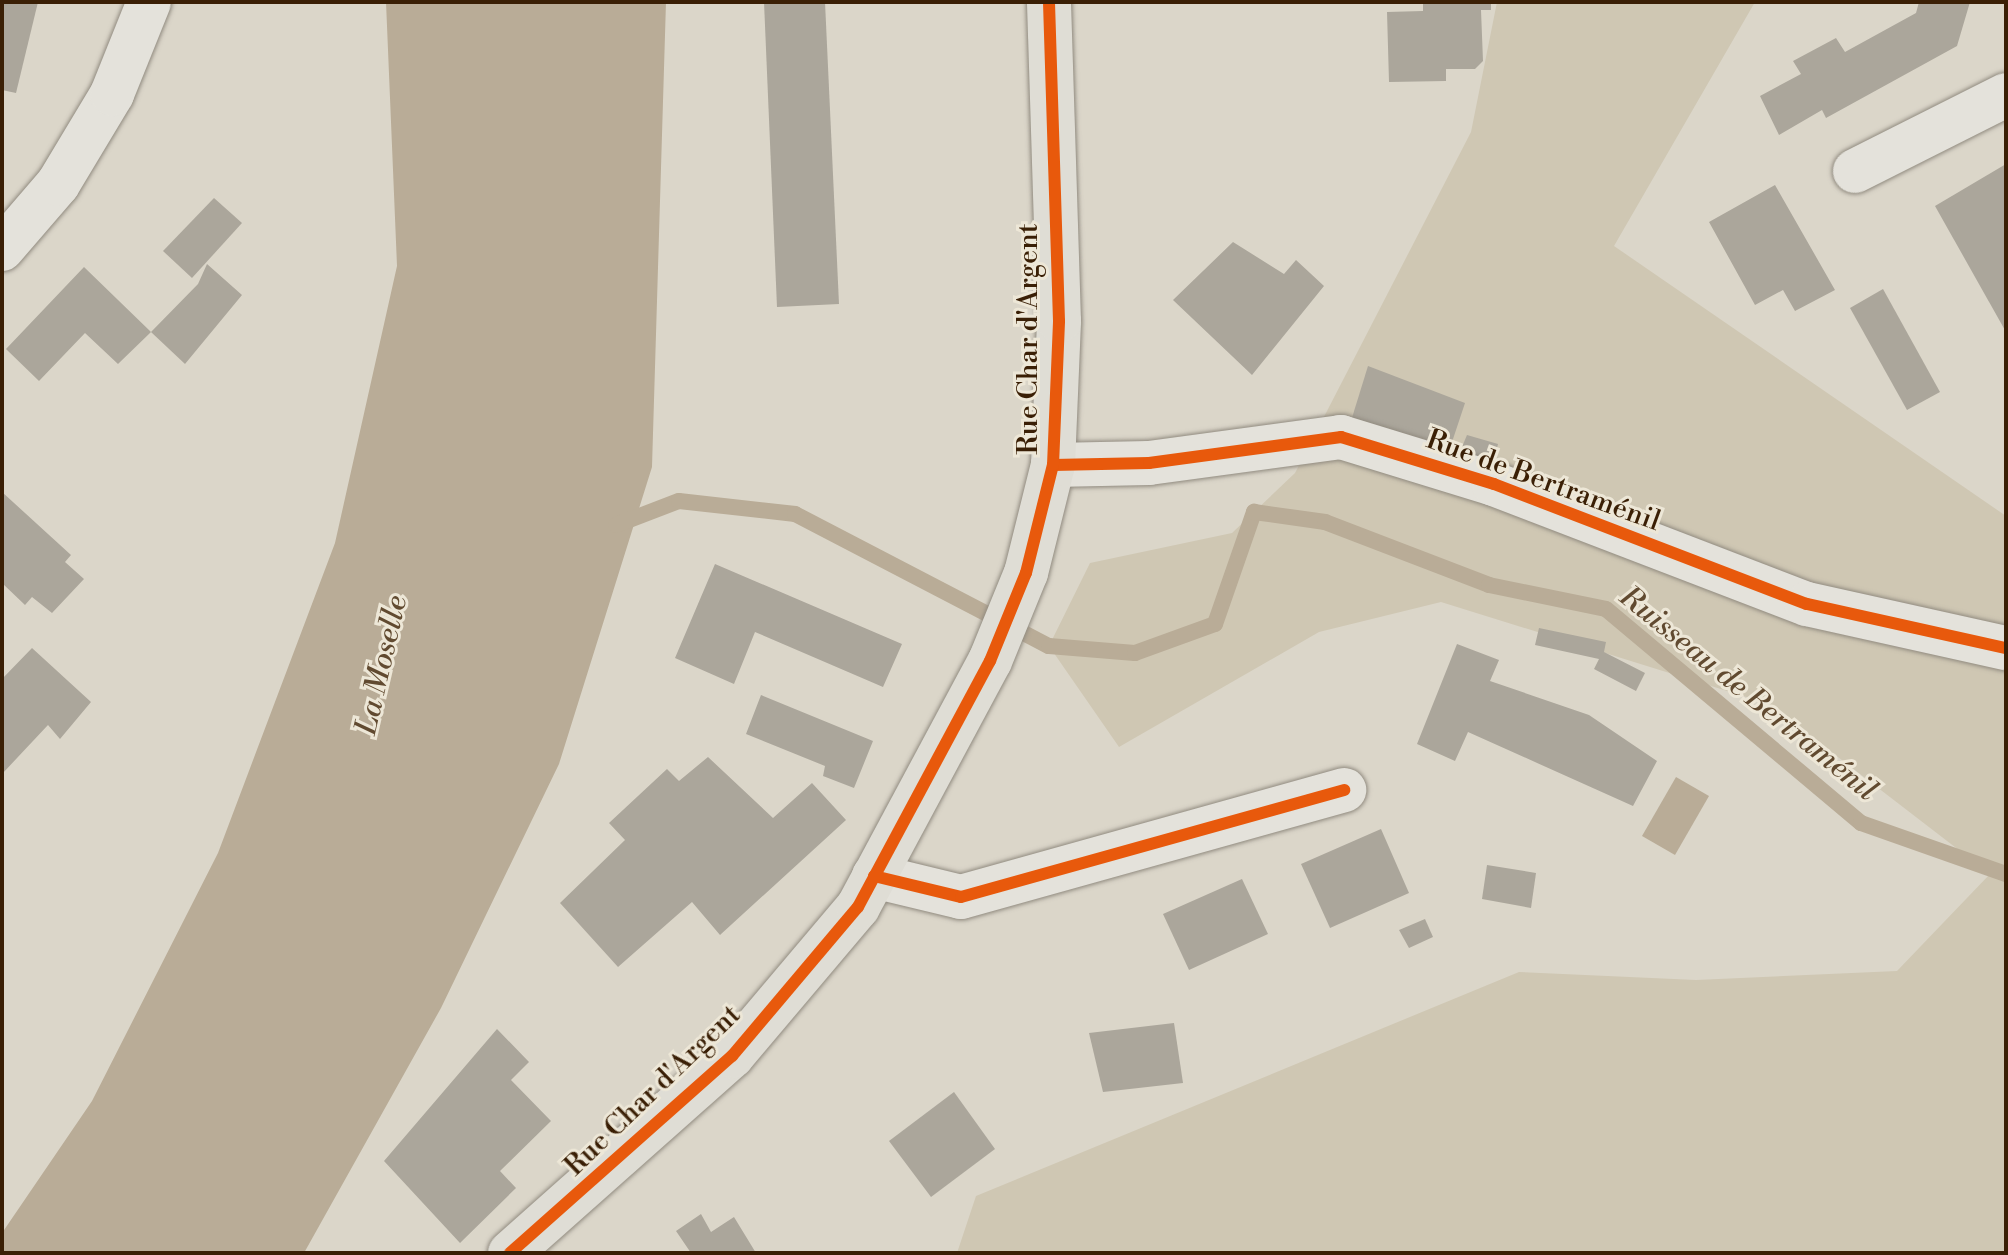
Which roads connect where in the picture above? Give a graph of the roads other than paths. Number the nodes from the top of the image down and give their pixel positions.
1 (149, 2) edge
2 (1049, 2) edge
3 (2006, 95) edge
4 (1855, 171) dead end
5 (2, 249) edge
6 (1053, 465) junction
7 (2006, 648) edge
8 (1344, 790) dead end
9 (874, 876) junction
10 (510, 1253) edge

1 - 5 street
2 - 6 main road, Rue Char d'Argent
3 - 4 street
6 - 7 street, Rue de Bertraménil
6 - 9 main road, Rue Char d'Argent
8 - 9 street
9 - 10 main road, Rue Char d'Argent

